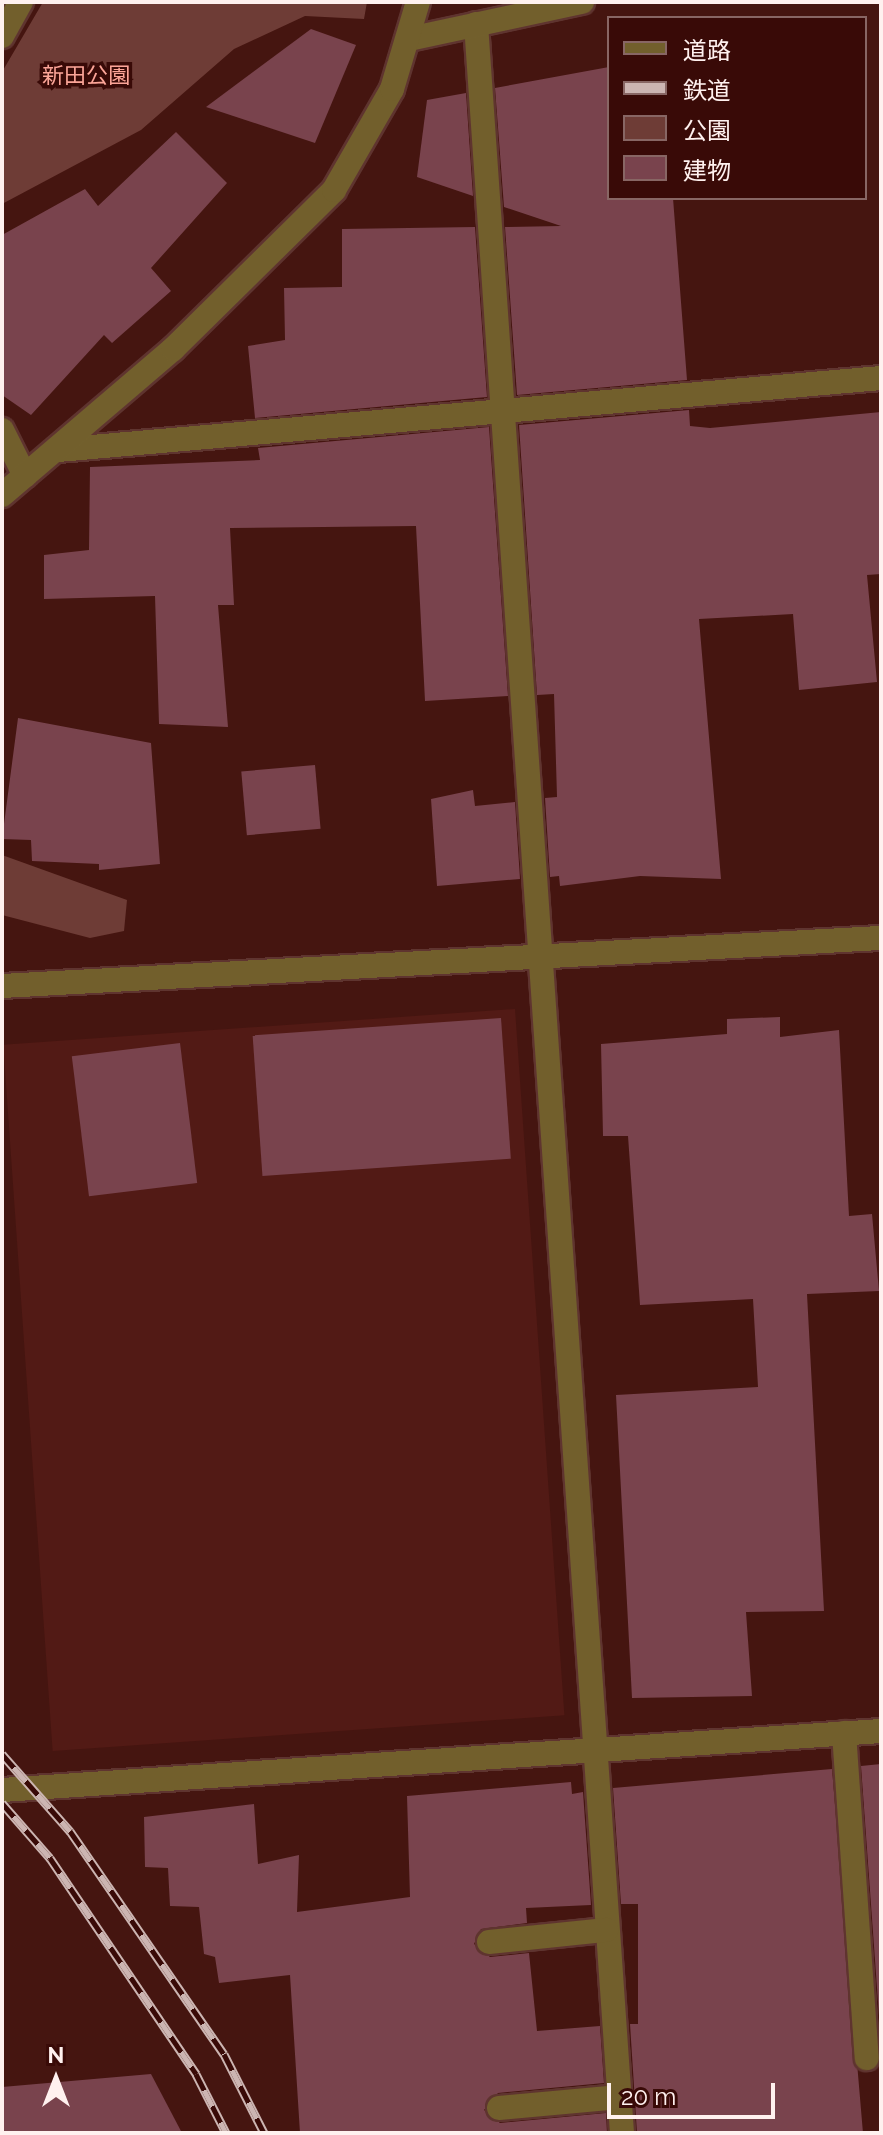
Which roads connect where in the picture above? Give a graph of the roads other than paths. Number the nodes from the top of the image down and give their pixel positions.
1 (21, 2) edge
2 (418, 2) edge
3 (582, 2) edge
4 (476, 24) junction
5 (2, 36) edge
6 (409, 39) junction
7 (881, 378) edge
8 (505, 414) junction
9 (2, 430) edge
10 (58, 450) junction
11 (25, 476) junction
12 (2, 495) edge
13 (881, 938) edge
14 (546, 960) junction
15 (2, 986) edge
16 (881, 1731) edge
17 (844, 1733) junction
18 (593, 1752) junction
19 (2, 1790) edge
20 (606, 1930) junction
21 (489, 1942) dead end
22 (867, 2058) dead end
23 (619, 2097) junction
24 (499, 2108) dead end
25 (622, 2133) edge

1 - 5 street
2 - 6 street
3 - 4 street
4 - 6 street
4 - 8 street
6 - 10 street
7 - 8 street
8 - 10 street
8 - 14 street
9 - 11 street
10 - 11 street
11 - 12 street
13 - 14 street
14 - 15 street
14 - 18 street
16 - 17 street
17 - 18 street
17 - 22 street
18 - 19 street
18 - 20 street
20 - 21 street
20 - 23 street
23 - 24 street
23 - 25 street

